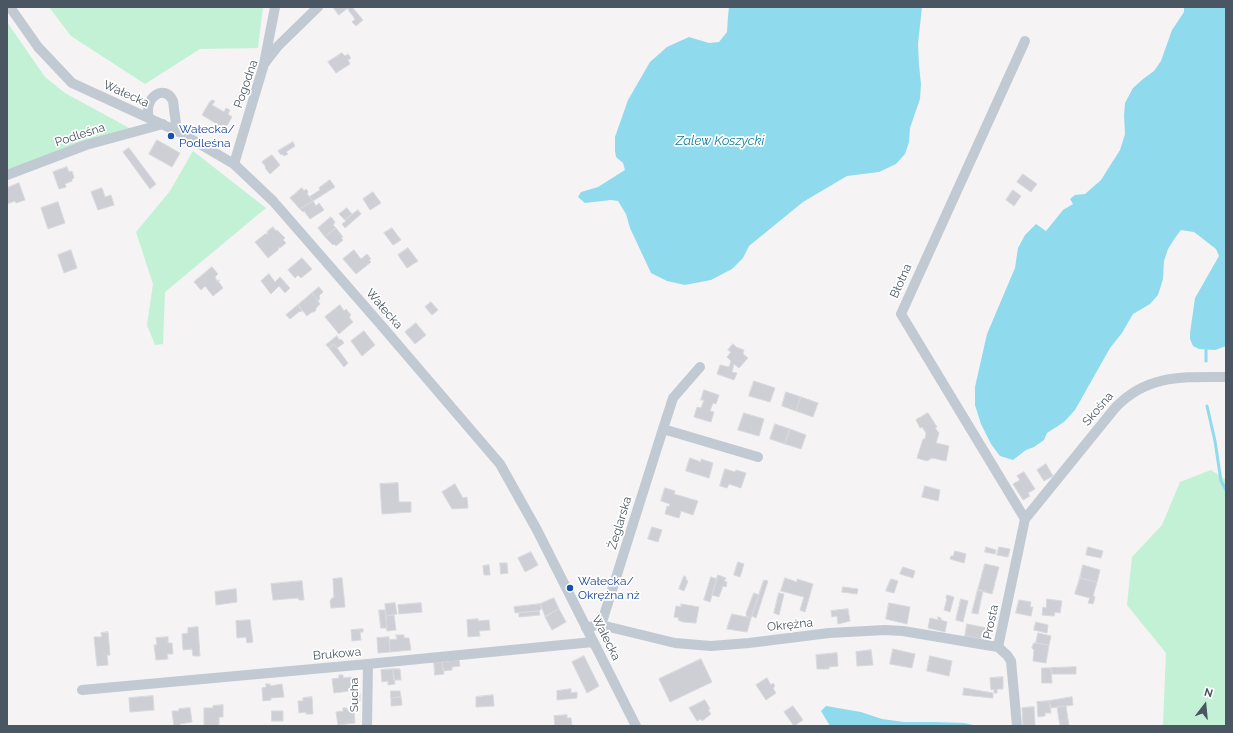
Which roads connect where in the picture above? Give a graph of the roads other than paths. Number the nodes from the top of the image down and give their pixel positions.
1 (10, 7) edge
2 (275, 7) edge
3 (318, 7) edge
4 (1025, 41) dead end
5 (264, 64) junction
6 (149, 118) junction
7 (163, 124) junction
8 (178, 132) junction
9 (234, 164) junction
10 (7, 176) edge
11 (700, 368) dead end
12 (1226, 377) edge
13 (663, 429) junction
14 (758, 457) dead end
15 (1025, 519) junction
16 (601, 625) junction
17 (586, 628) junction
18 (593, 642) junction
19 (998, 647) junction
20 (368, 664) junction
21 (82, 690) dead end
22 (367, 726) edge
23 (636, 726) edge
24 (1017, 726) edge

1 - 6 street, Wałecka
2 - 5 street
3 - 5 street, Pogodna
4 - 15 street, Błotna
5 - 9 street, Pogodna
6 - 7 street, Wałecka
6 - 8 street
7 - 8 street, Wałecka
7 - 10 street, Podleśna
8 - 9 street, Wałecka
9 - 17 street, Wałecka
11 - 13 street, Żeglarska
12 - 15 street, Skośna
13 - 14 street
13 - 16 street, Żeglarska
15 - 19 street, Prosta
16 - 17 street, Okrężna
16 - 19 street, Okrężna
17 - 18 street, Wałecka
18 - 20 street, Brukowa
18 - 23 street, Wałecka
19 - 24 street, Prosta
20 - 21 street, Brukowa
20 - 22 street, Sucha

